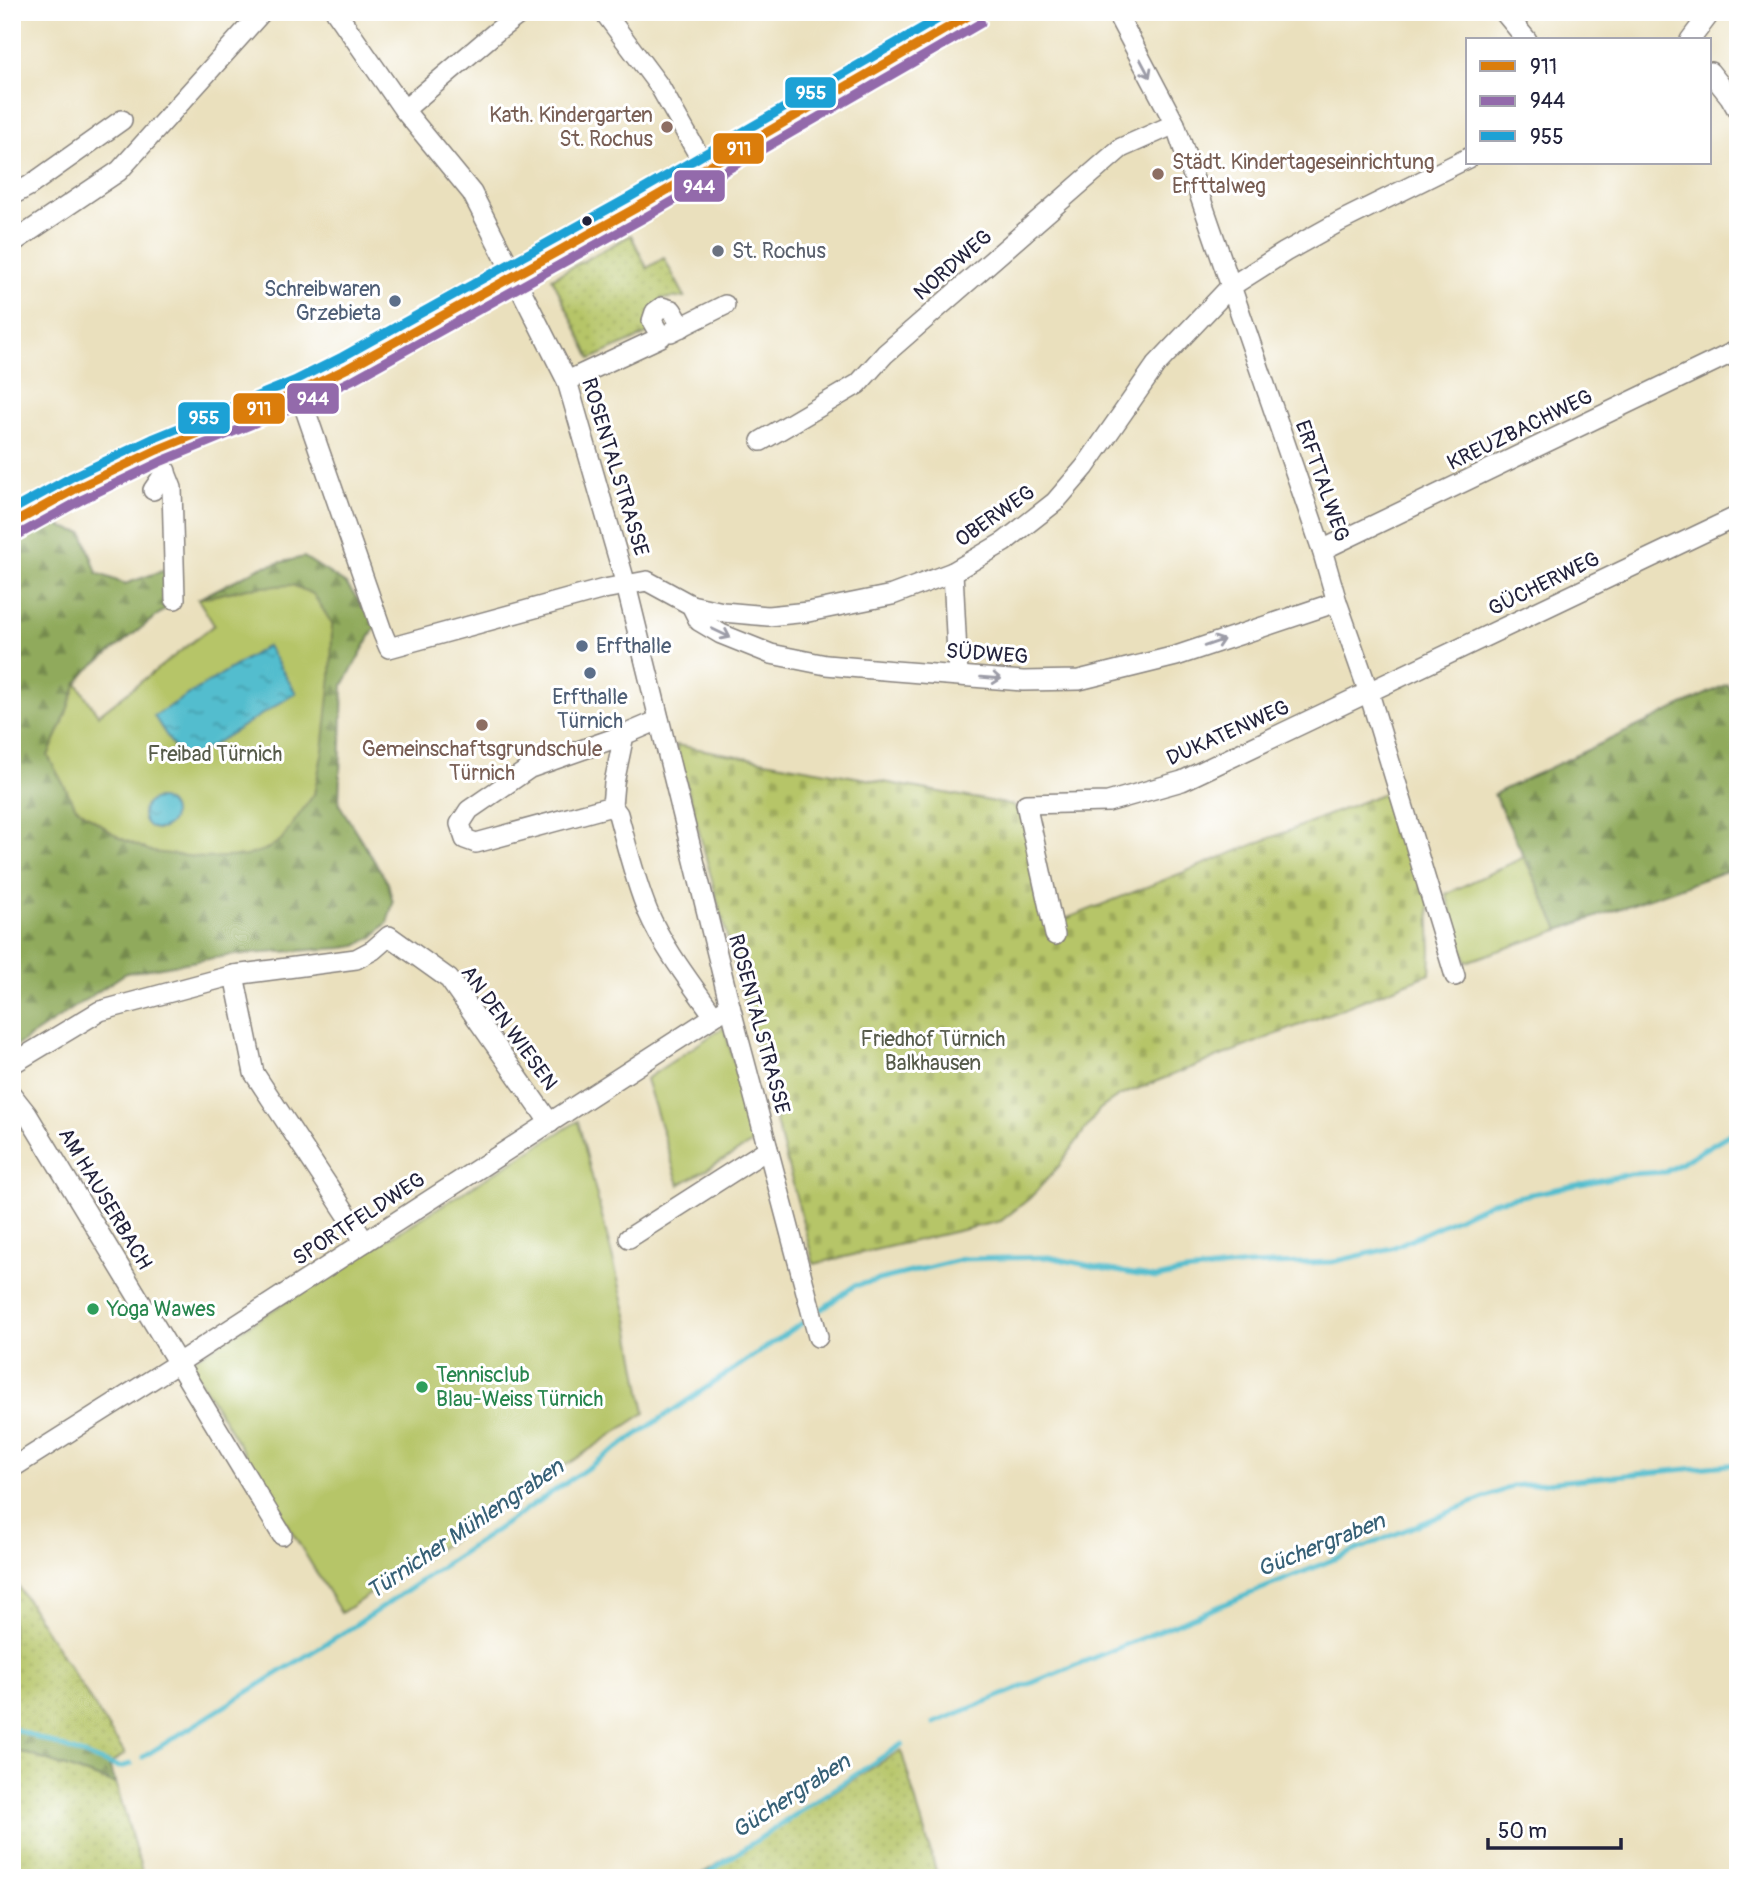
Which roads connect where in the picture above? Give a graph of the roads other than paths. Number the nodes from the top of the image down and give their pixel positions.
1 (262, 12) edge
2 (336, 12) edge
3 (522, 12) edge
4 (604, 12) edge
5 (975, 12) edge
6 (1116, 12) edge
7 (1504, 12) edge
8 (1712, 12) edge
9 (1525, 38) edge
10 (1692, 38) edge
11 (1712, 74) edge
12 (404, 110) junction
13 (1738, 111) edge
14 (122, 120) dead end
15 (1175, 124) junction
16 (1466, 160) edge
17 (706, 168) junction
18 (12, 195) edge
19 (12, 243) edge
20 (515, 275) junction
21 (1230, 287) junction
22 (725, 305) dead end
23 (682, 327) junction
24 (661, 337) junction
25 (1738, 351) edge
26 (567, 381) junction
27 (299, 392) junction
28 (761, 441) dead end
29 (161, 461) junction
30 (153, 490) dead end
31 (1738, 516) edge
32 (14, 519) edge
33 (1322, 550) junction
34 (953, 572) junction
35 (626, 584) junction
36 (175, 598) dead end
37 (1337, 602) junction
38 (691, 606) junction
39 (958, 674) junction
40 (1369, 693) junction
41 (659, 720) junction
42 (625, 735) junction
43 (612, 806) junction
44 (1055, 935) dead end
45 (234, 975) junction
46 (1455, 976) dead end
47 (722, 1011) junction
48 (12, 1064) edge
49 (12, 1095) edge
50 (550, 1123) junction
51 (768, 1149) junction
52 (629, 1238) dead end
53 (365, 1242) junction
54 (818, 1338) dead end
55 (178, 1363) junction
56 (12, 1468) edge
57 (282, 1535) dead end

1 - 19 street
2 - 12 street, ROSENTALSTRASSE
3 - 12 street
4 - 17 street
5 - 17 main road
6 -> 15 street, ERFTTALWEG
7 - 9 street
8 - 10 street
11 - 13 street
12 - 20 street, ROSENTALSTRASSE
14 - 18 street
15 - 21 street, ERFTTALWEG
15 - 28 street, NORDWEG
16 - 21 street, OBERWEG
17 - 20 main road
20 - 26 street, ROSENTALSTRASSE
20 - 27 main road
21 - 33 street, ERFTTALWEG
21 - 34 street, OBERWEG
22 - 23 street
23 - 24 street
23 - 24 street
24 - 26 street
25 - 33 street, KREUZBACHWEG
26 - 35 street, ROSENTALSTRASSE
27 - 29 main road
27 - 35 street
29 - 30 street
29 - 32 main road
29 - 36 street
31 - 40 street, GÜCHERWEG
33 - 37 street, ERFTTALWEG
34 - 38 street, OBERWEG
34 - 39 street
35 - 38 street, SÜDWEG
35 - 41 street, ROSENTALSTRASSE
39 -> 37 street, SÜDWEG
37 - 40 street, ERFTTALWEG
38 -> 39 street, SÜDWEG
40 - 44 street, DUKATENWEG
40 - 46 street, ERFTTALWEG
41 - 42 street
41 - 47 street, ROSENTALSTRASSE
42 - 43 street
42 - 43 street
43 - 47 street
45 - 48 street
45 - 50 street, AN DEN WIESEN
45 - 53 street
47 - 50 street, SPORTFELDWEG
47 - 51 street, ROSENTALSTRASSE
49 - 55 street, AM HAUSERBACH
50 - 53 street, SPORTFELDWEG
51 - 52 street
51 - 54 street, ROSENTALSTRASSE
53 - 55 street, SPORTFELDWEG
55 - 56 street, SPORTFELDWEG
55 - 57 street, AM HAUSERBACH

